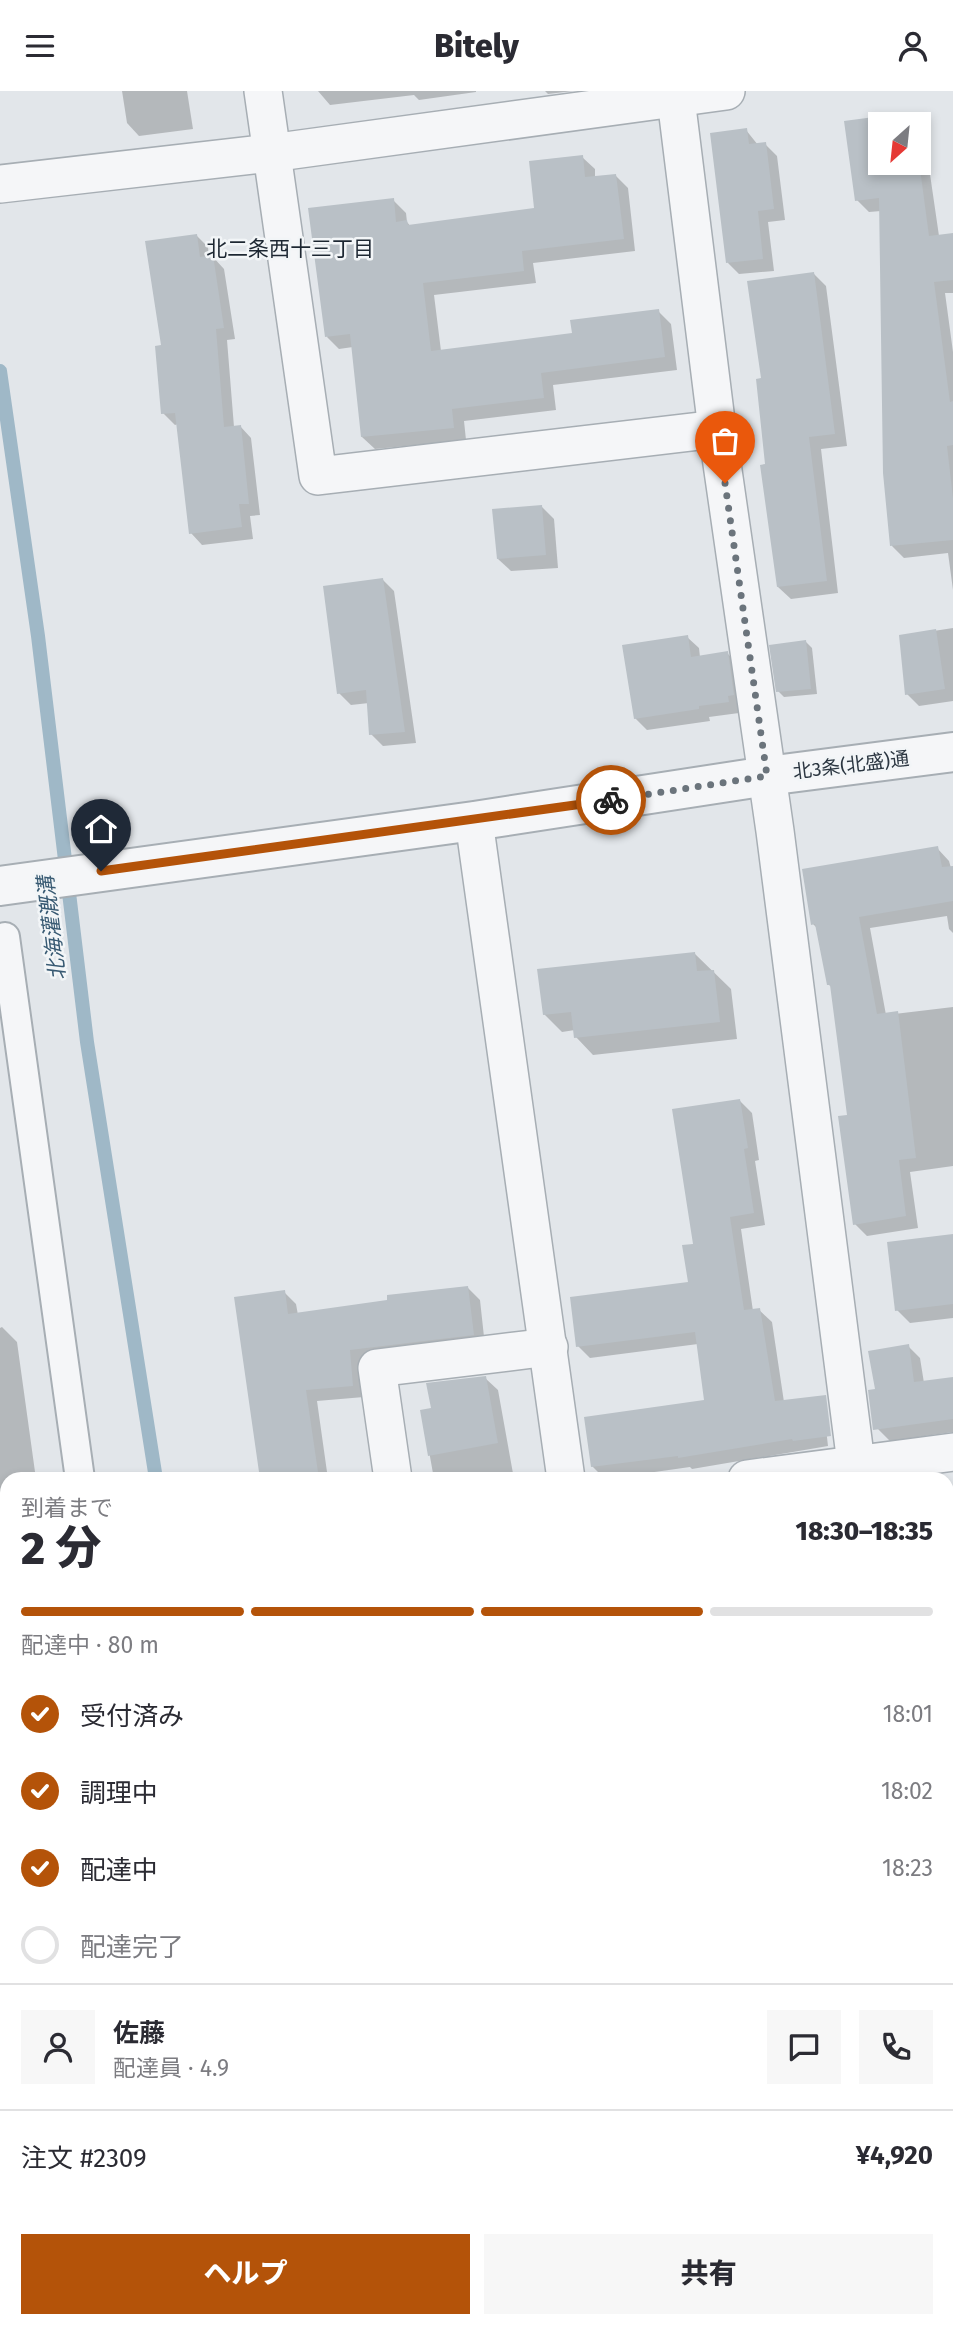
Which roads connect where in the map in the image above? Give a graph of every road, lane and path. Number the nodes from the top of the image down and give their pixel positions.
1 (263, 91) edge
2 (726, 91) edge
3 (675, 95) edge
4 (271, 153) junction
5 (15, 183) edge
6 (718, 429) junction
7 (953, 753) edge
8 (767, 776) junction
9 (474, 821) junction
10 (0, 886) edge
11 (5, 937) dead end
12 (550, 1347) junction
13 (953, 1452) edge
14 (857, 1471) edge
15 (79, 1472) edge
16 (392, 1472) edge
17 (565, 1472) edge

1 - 4 street
2 - 3 street
3 - 4 street
3 - 6 street
4 - 5 street
4 - 6 street
6 - 8 street
7 - 8 street, 北3条(北盛)通
8 - 9 street, 北3条(北盛)通
8 - 14 street
9 - 10 street, 北3条(北盛)通
9 - 12 street
11 - 15 street
12 - 16 street
12 - 17 street
13 - 14 street

